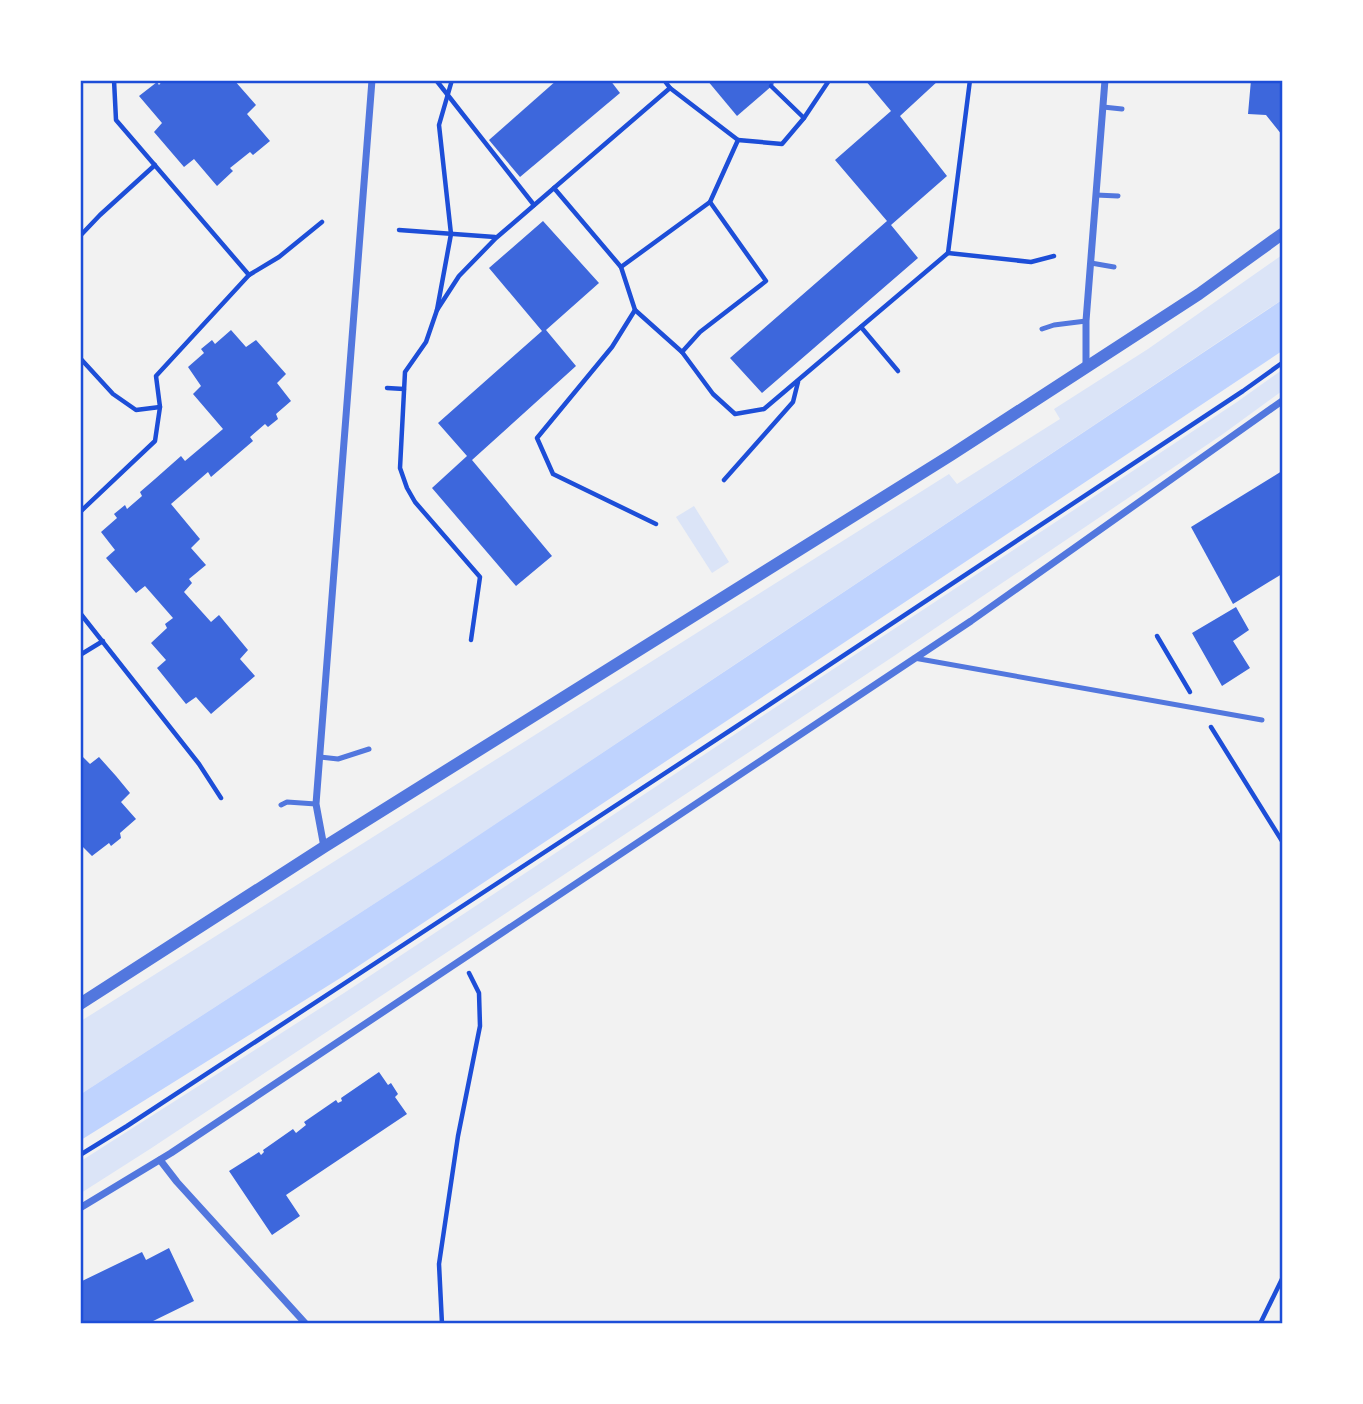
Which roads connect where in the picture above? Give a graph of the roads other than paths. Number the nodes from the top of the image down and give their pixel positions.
1 (372, 80) edge
2 (1105, 80) edge
3 (1103, 107) junction
4 (1122, 109) dead end
5 (1096, 195) junction
6 (1118, 196) dead end
7 (1283, 234) edge
8 (1091, 264) junction
9 (1114, 267) dead end
10 (1086, 321) junction
11 (1042, 329) dead end
12 (1086, 368) junction
13 (1283, 401) edge
14 (914, 658) junction
15 (1262, 720) dead end
16 (369, 749) dead end
17 (320, 757) junction
18 (316, 804) junction
19 (281, 805) dead end
20 (324, 847) junction
21 (80, 1004) edge
22 (160, 1160) junction
23 (80, 1208) edge
24 (306, 1324) edge

1 - 17 street
2 - 3 street
3 - 4 lane
3 - 5 street
5 - 6 lane
5 - 8 street
7 - 12 street
8 - 9 lane
8 - 10 street
10 - 11 lane
10 - 12 street
12 - 20 street
13 - 14 street
14 - 15 lane
14 - 22 street
16 - 17 lane
17 - 18 street
18 - 19 lane
18 - 20 street
20 - 21 street
22 - 23 street
22 - 24 street

